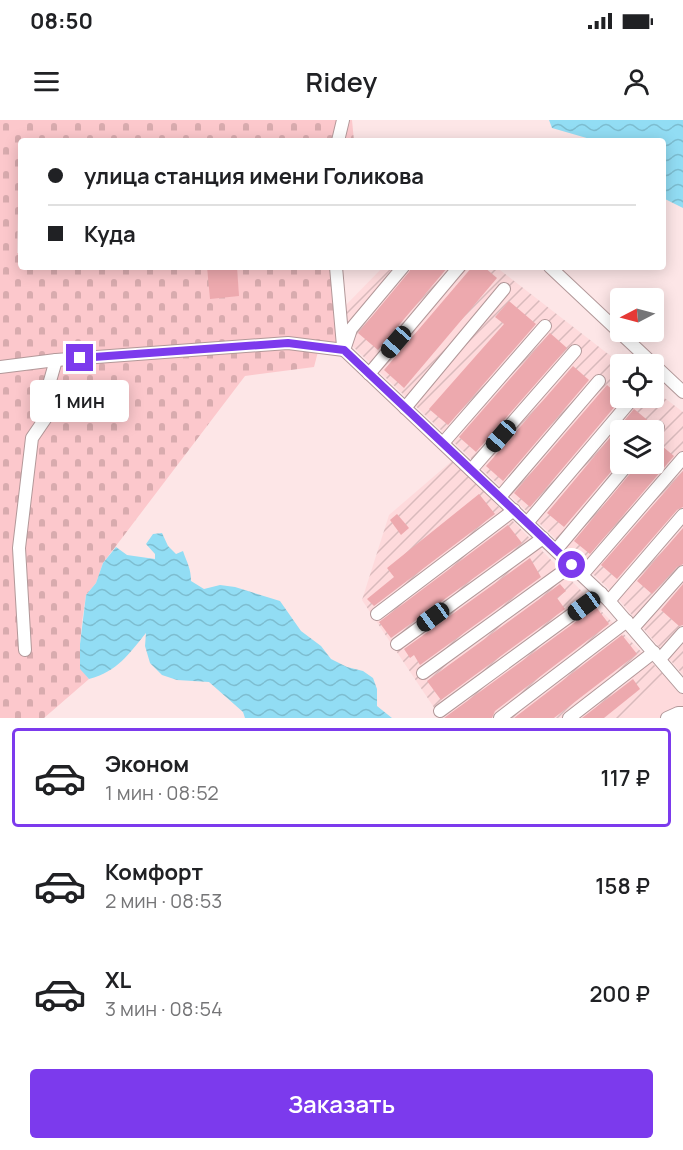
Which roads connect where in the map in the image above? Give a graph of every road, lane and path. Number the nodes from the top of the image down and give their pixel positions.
1 (343, 120) edge
2 (339, 138) edge
3 (336, 270) edge
4 (400, 270) edge
5 (456, 270) edge
6 (553, 270) edge
7 (504, 289) dead end
8 (545, 326) dead end
9 (344, 350) junction
10 (575, 351) dead end
11 (640, 354) edge
12 (57, 360) junction
13 (0, 367) edge
14 (369, 374) junction
15 (664, 377) edge
16 (599, 381) dead end
17 (683, 392) edge
18 (405, 408) junction
19 (625, 408) edge
20 (443, 443) junction
21 (683, 458) edge
22 (471, 470) junction
23 (620, 474) edge
24 (500, 497) junction
25 (514, 510) junction
26 (683, 515) edge
27 (528, 523) junction
28 (543, 538) junction
29 (556, 550) junction
30 (572, 565) junction
31 (683, 572) edge
32 (582, 575) junction
33 (605, 597) junction
34 (377, 614) dead end
35 (630, 624) junction
36 (683, 633) edge
37 (397, 644) dead end
38 (25, 650) dead end
39 (657, 656) junction
40 (423, 673) dead end
41 (683, 687) edge
42 (440, 711) dead end
43 (683, 713) edge
44 (500, 718) edge
45 (569, 718) edge
46 (667, 718) edge

1 - 2 street
3 - 9 street
4 - 9 street
5 - 14 street
6 - 11 street
7 - 18 street
8 - 20 street
9 - 12 street
9 - 14 street
10 - 22 street
12 - 13 street
12 - 38 street
14 - 18 street
15 - 17 street
16 - 24 street
18 - 20 street
19 - 27 street
20 - 22 street
21 - 32 street
22 - 24 street
23 - 29 street
24 - 25 street
25 - 27 street
25 - 34 street
26 - 33 street
27 - 28 street
28 - 29 street
28 - 37 street
29 - 30 street
30 - 32 street
30 - 40 street
31 - 35 street
32 - 33 street
33 - 35 street
33 - 42 street
35 - 39 street
35 - 44 street
36 - 39 street
39 - 41 street
39 - 45 street
43 - 46 street

